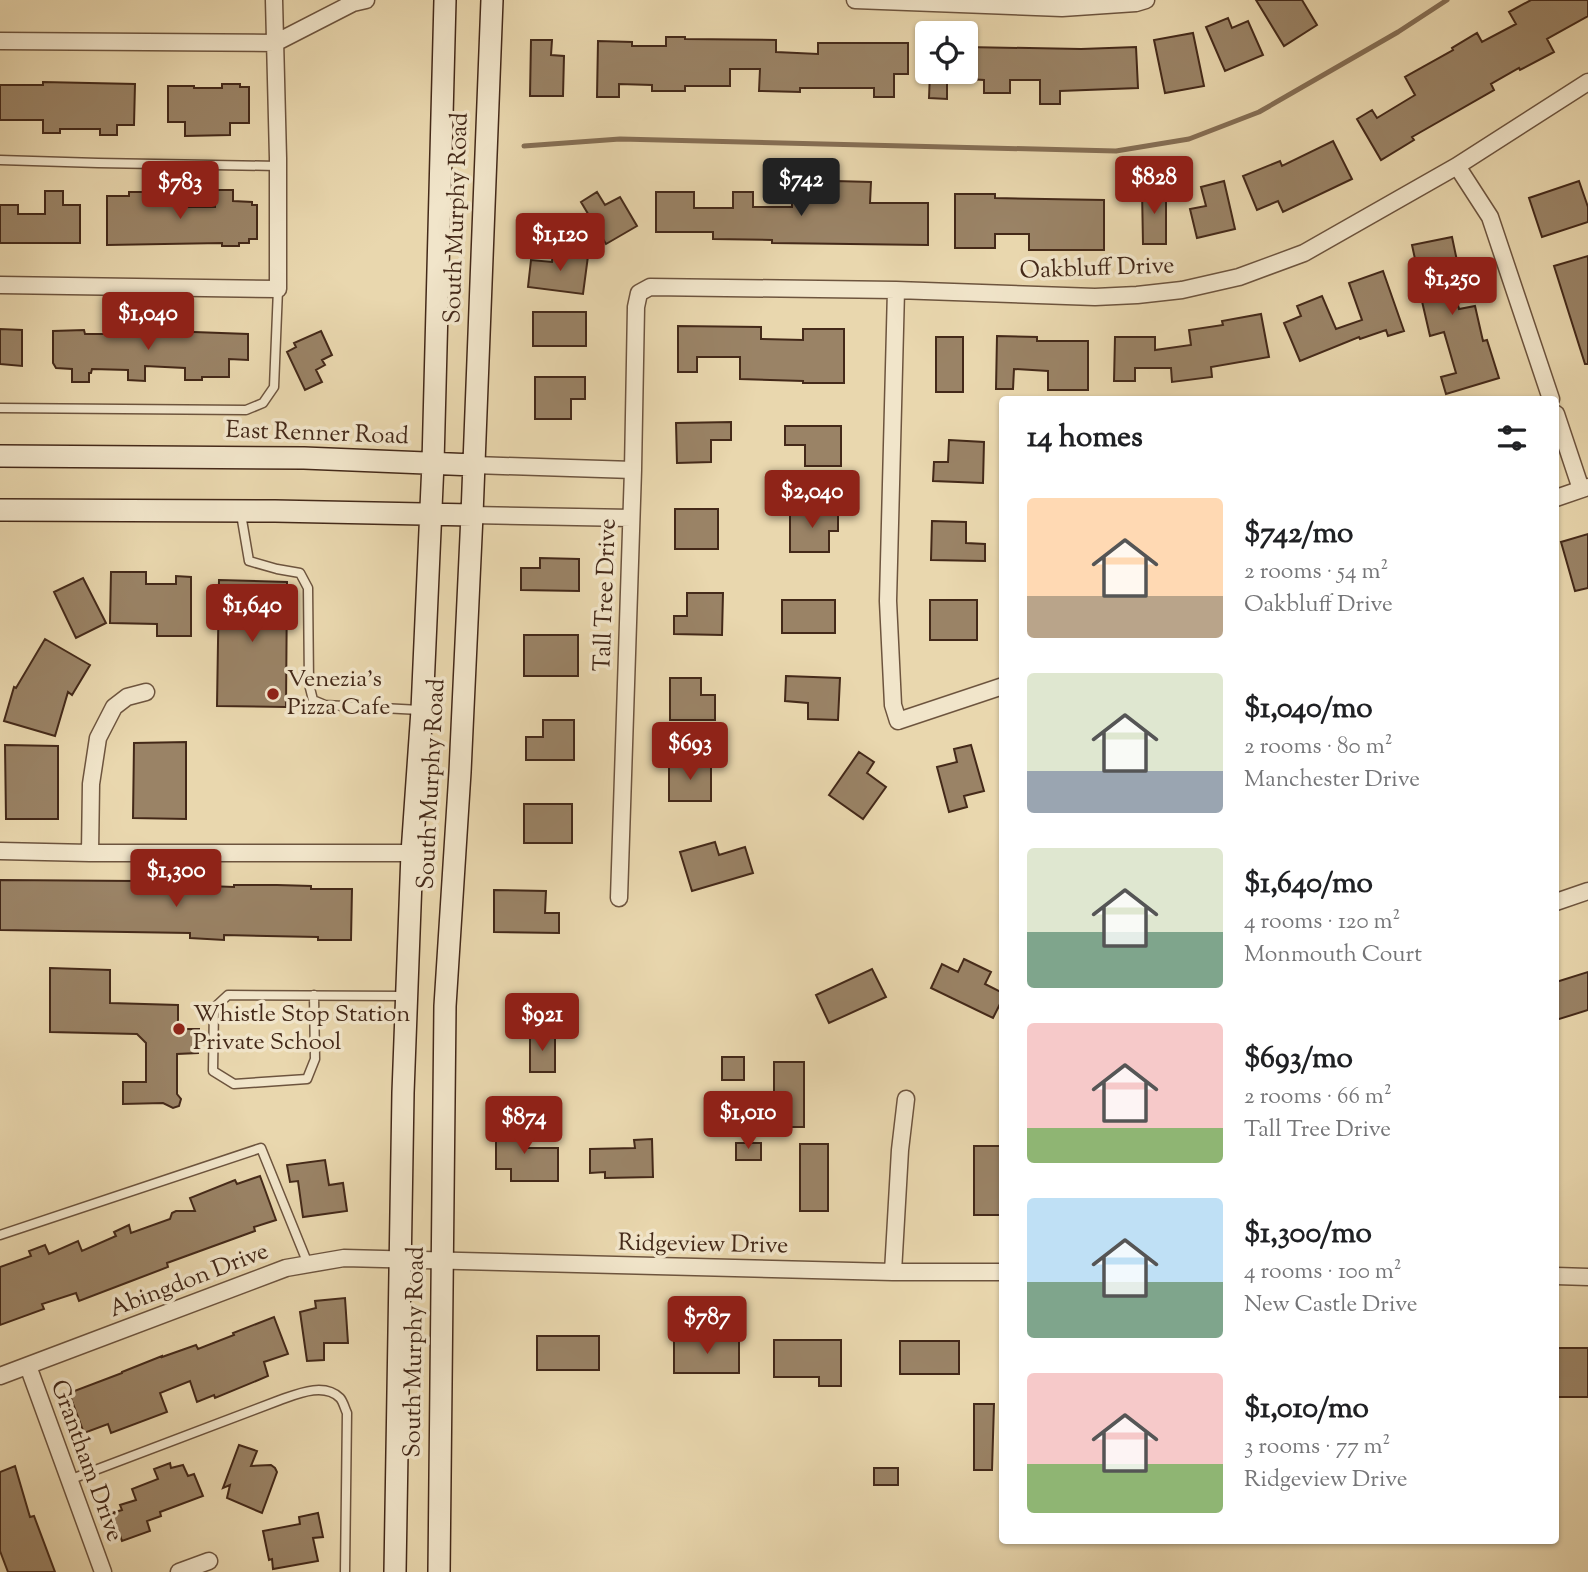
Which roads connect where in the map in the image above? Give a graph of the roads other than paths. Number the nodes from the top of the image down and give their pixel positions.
1 (274, 0) edge
2 (366, 0) edge
3 (445, 0) edge
4 (492, 0) edge
5 (855, 0) edge
6 (862, 0) edge
7 (1146, 0) edge
8 (0, 41) edge
9 (275, 43) junction
10 (1588, 82) edge
11 (0, 160) edge
12 (278, 166) junction
13 (1457, 166) junction
14 (0, 285) edge
15 (278, 289) junction
16 (896, 290) junction
17 (639, 293) joint
18 (1550, 396) edge
19 (0, 408) edge
20 (1559, 422) edge
21 (0, 456) edge
22 (433, 463) junction
23 (474, 465) junction
24 (633, 470) junction
25 (1585, 488) edge
26 (1559, 497) edge
27 (0, 510) edge
28 (240, 511) junction
29 (430, 514) junction
30 (472, 515) junction
31 (631, 518) junction
32 (999, 687) edge
33 (146, 692) dead end
34 (422, 710) junction
35 (0, 851) edge
36 (90, 853) junction
37 (412, 853) junction
38 (1588, 891) edge
39 (619, 898) dead end
40 (1559, 901) edge
41 (314, 995) junction
42 (406, 996) junction
43 (906, 1099) dead end
44 (0, 1236) edge
45 (401, 1260) junction
46 (443, 1261) junction
47 (308, 1264) junction
48 (893, 1272) junction
49 (999, 1272) edge
50 (1559, 1276) edge
51 (1588, 1277) edge
52 (28, 1366) junction
53 (0, 1376) edge
54 (69, 1480) junction
55 (209, 1562) dead end
56 (103, 1572) edge
57 (179, 1572) edge
58 (345, 1572) edge
59 (395, 1572) edge
60 (439, 1572) edge

1 - 9 street
2 - 9 street
3 - 22 main road, South Murphy Road
4 - 23 main road, South Murphy Road
5 - 6 street
6 - 7 street
8 - 9 street
9 - 12 street
10 - 13 street, Oakbluff Drive
11 - 12 lane
12 - 15 street
13 - 16 street, Oakbluff Drive
13 - 18 street
14 - 15 street
15 - 19 lane
16 - 17 street, Oakbluff Drive
16 - 32 street
17 - 24 street, Tall Tree Drive
20 - 25 street
21 - 22 main road, East Renner Road
22 - 23 main road, East Renner Road
22 - 29 main road, South Murphy Road
23 - 24 street, East Renner Road
23 - 30 main road, South Murphy Road
24 - 31 street, Tall Tree Drive
25 - 26 street
27 - 28 main road
28 - 29 main road
28 - 34 lane
29 - 30 main road
29 - 34 main road, South Murphy Road
30 - 31 street
30 - 46 main road, South Murphy Road
31 - 39 street, Tall Tree Drive
33 - 36 street
34 - 37 main road, South Murphy Road
35 - 36 street
36 - 37 street
37 - 42 main road, South Murphy Road
38 - 40 street
41 - 41 lane
41 - 42 lane
42 - 45 main road, South Murphy Road
43 - 48 street
44 - 47 lane
45 - 46 street, Ridgeview Drive
45 - 47 street, Abingdon Drive
45 - 59 main road, South Murphy Road
46 - 48 street, Ridgeview Drive
46 - 60 main road, South Murphy Road
47 - 52 street, Abingdon Drive
48 - 49 street, Ridgeview Drive
50 - 51 street
52 - 53 street, Abingdon Drive
52 - 54 street, Grantham Drive
54 - 56 street, Grantham Drive
54 - 58 lane
55 - 57 street

